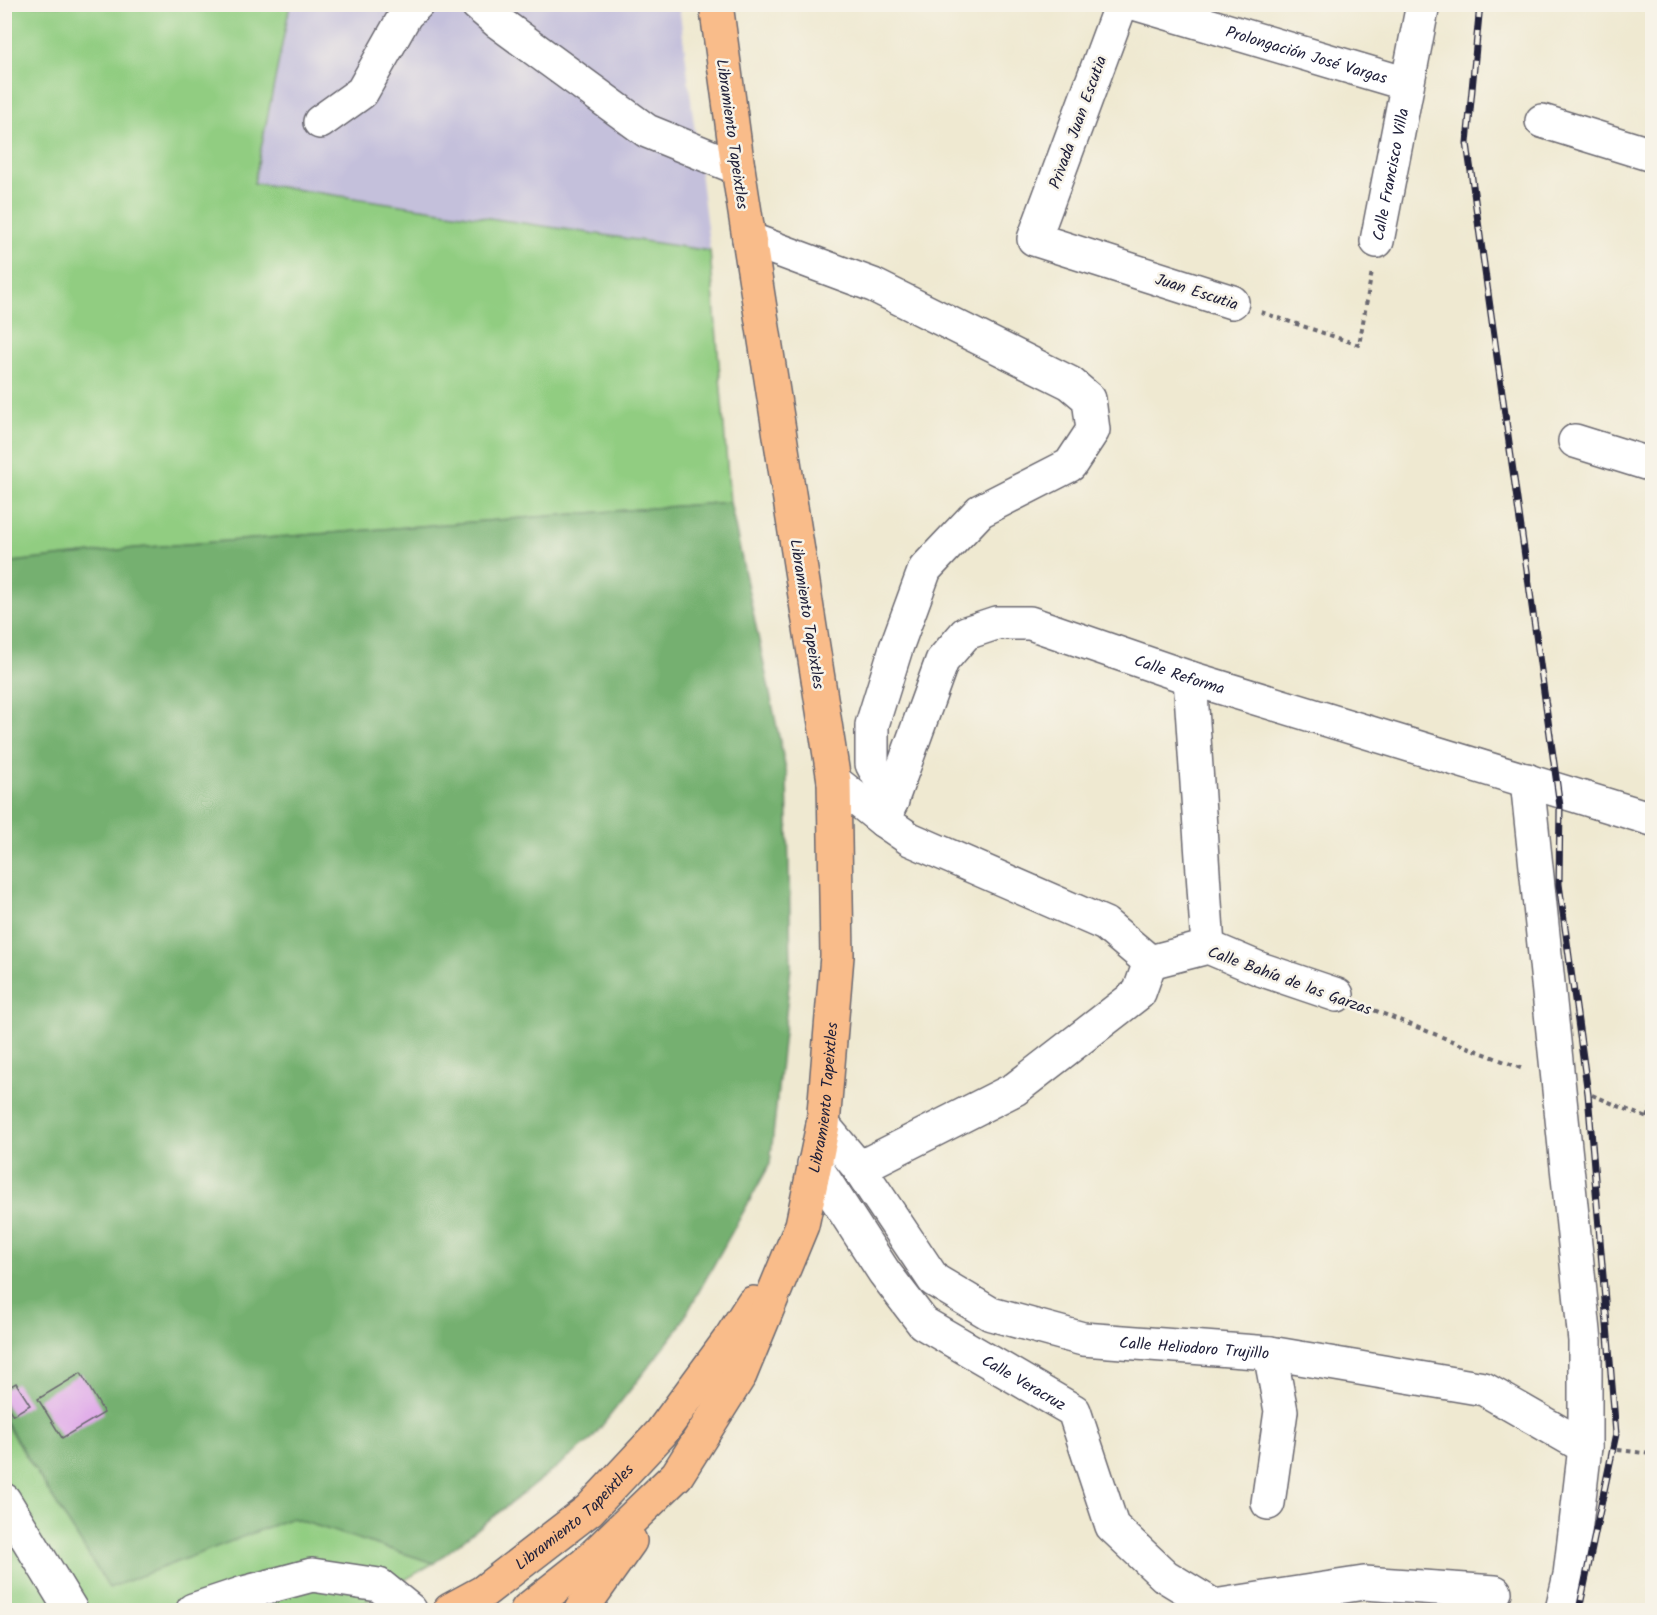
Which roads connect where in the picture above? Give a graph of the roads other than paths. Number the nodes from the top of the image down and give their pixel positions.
1 (417, 4) edge
2 (477, 4) edge
3 (716, 4) edge
4 (1121, 4) edge
5 (1137, 4) edge
6 (1423, 4) edge
7 (1407, 84) junction
8 (1542, 121) dead end
9 (320, 123) dead end
10 (1653, 155) edge
11 (738, 168) junction
12 (749, 239) junction
13 (1034, 239) joint
14 (1377, 241) road end
15 (1232, 302) road end
16 (1575, 441) dead end
17 (1653, 465) edge
18 (1190, 678) junction
19 (1527, 780) junction
20 (834, 781) junction
21 (888, 811) junction
22 (1653, 819) edge
23 (1208, 947) junction
24 (1150, 962) junction
25 (1336, 995) road end
26 (823, 1125) junction
27 (814, 1164) junction
28 (859, 1168) junction
29 (802, 1225) junction
30 (1270, 1353) junction
31 (1585, 1447) junction
32 (677, 1475) junction
33 (4, 1500) edge
34 (1268, 1503) dead end
35 (1496, 1592) dead end
36 (1214, 1608) edge
37 (71, 1611) edge
38 (194, 1611) edge
39 (410, 1611) edge
40 (450, 1611) edge
41 (527, 1611) edge
42 (581, 1611) edge
43 (1562, 1611) edge

1 - 9 street
2 - 11 street
3 - 11 main road, Libramiento Tapeixtles
4 - 13 street, Privada Juan Escutia
5 - 7 street, Prolongación José Vargas
6 - 7 street, Calle Francisco Villa
7 - 14 street, Calle Francisco Villa
8 - 10 street
11 - 12 main road, Libramiento Tapeixtles
12 - 20 main road, Libramiento Tapeixtles
12 - 21 street
13 - 15 street, Juan Escutia
16 - 17 street
18 - 19 street, Calle Reforma
18 - 21 street, Calle Reforma
18 - 23 street
19 - 22 street, Calle Reforma
19 - 31 street
20 - 21 street
20 - 26 main road, Libramiento Tapeixtles
21 - 24 street
23 - 24 street, Calle Bahía de las Garzas
23 - 25 street, Calle Bahía de las Garzas
24 - 28 street
26 - 27 main road, Libramiento Tapeixtles
26 - 28 street
27 - 29 main road, Libramiento Tapeixtles
27 - 36 street, Calle Veracruz
28 - 30 street, Calle Heliodoro Trujillo
29 - 32 main road, Libramiento Tapeixtles
29 - 40 main road, Libramiento Tapeixtles
30 - 31 street, Calle Heliodoro Trujillo
30 - 34 street
31 - 43 street
32 - 41 main road, Libramiento Tapeixtles
32 - 42 main road
33 - 37 street
35 - 36 street
38 - 39 street

